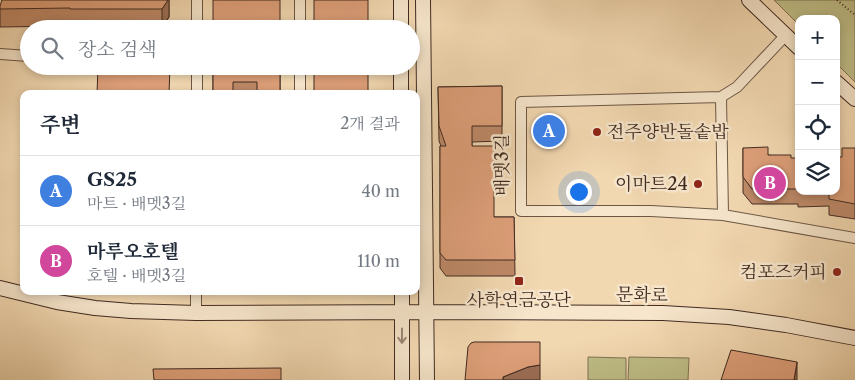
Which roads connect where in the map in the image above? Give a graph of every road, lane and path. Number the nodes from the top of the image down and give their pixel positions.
1 (197, 0) edge
2 (300, 0) edge
3 (401, 0) edge
4 (424, 0) edge
5 (749, 0) edge
6 (837, 0) edge
7 (855, 15) edge
8 (197, 20) edge
9 (300, 20) edge
10 (401, 20) edge
11 (785, 36) junction
12 (795, 45) edge
13 (0, 54) edge
14 (20, 55) edge
15 (197, 75) edge
16 (300, 75) edge
17 (401, 75) edge
18 (840, 85) edge
19 (197, 90) edge
20 (300, 90) edge
21 (401, 90) edge
22 (721, 97) junction
23 (855, 98) edge
24 (723, 215) junction
25 (855, 238) edge
26 (0, 288) edge
27 (20, 293) edge
28 (28, 295) edge
29 (196, 295) edge
30 (402, 295) edge
31 (402, 312) junction
32 (427, 312) junction
33 (196, 314) junction
34 (855, 338) edge
35 (402, 380) edge
36 (427, 380) edge

1 - 8 street
2 - 9 street
3 - 10 street
4 - 32 street
5 - 11 street
6 - 7 path
11 - 12 street
11 - 22 street
13 - 14 street
15 - 19 street
16 - 20 street
17 - 21 street
18 - 23 street
22 - 24 street
22 - 24 street, 배멧3길
24 - 25 street, 배멧3길
26 - 27 street, 문화로
28 - 33 street, 문화로
29 - 33 street
30 - 31 street
31 - 32 street, 문화로
31 - 33 street, 문화로
31 -> 35 street
32 - 34 street, 문화로
32 - 36 street

